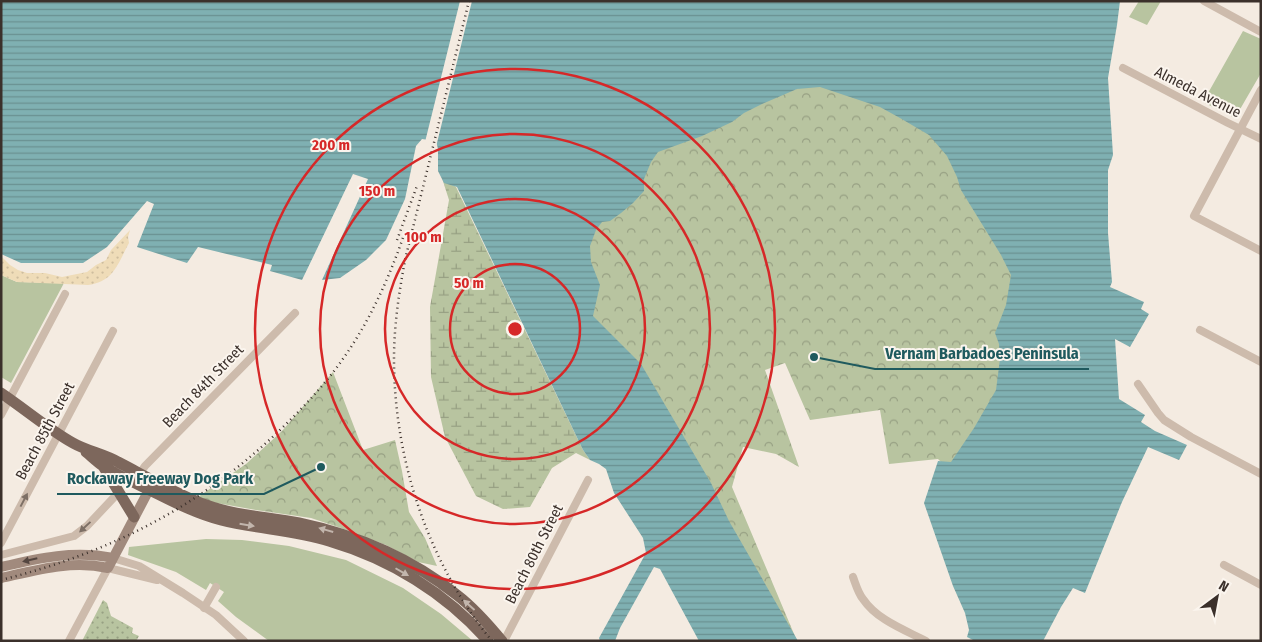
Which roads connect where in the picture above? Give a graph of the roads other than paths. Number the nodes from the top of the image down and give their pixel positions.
1 (1204, 1) edge
2 (1261, 32) edge
3 (1123, 68) dead end
4 (1261, 90) edge
5 (1240, 129) junction
6 (1261, 140) edge
7 (1261, 251) edge
8 (65, 294) dead end
9 (295, 313) dead end
10 (1200, 330) dead end
11 (113, 331) dead end
12 (1261, 362) edge
13 (1138, 384) dead end
14 (5, 396) edge
15 (1, 415) edge
16 (59, 434) junction
17 (78, 446) junction
18 (103, 466) junction
19 (1261, 474) edge
20 (137, 478) junction
21 (588, 480) dead end
22 (152, 485) junction
23 (119, 492) junction
24 (134, 517) junction
25 (1, 544) edge
26 (1, 555) edge
27 (113, 558) junction
28 (1224, 565) dead end
29 (1, 567) edge
30 (108, 568) junction
31 (853, 577) dead end
32 (1, 578) edge
33 (163, 581) junction
34 (1261, 585) edge
35 (216, 587) dead end
36 (204, 608) junction
37 (69, 641) edge
38 (244, 641) edge
39 (488, 641) edge
40 (503, 641) edge
41 (926, 641) edge

1 - 2 street
3 - 5 street, Almeda Avenue
4 - 5 street
5 - 6 street, Almeda Avenue
5 - 7 street
8 - 14 street
9 - 20 street, Beach 84th Street
10 - 12 street
11 - 16 street, Beach 85th Street
13 - 19 street
14 - 15 street
14 - 16 main road
16 - 17 main road
25 -> 16 street, Beach 85th Street
17 - 18 main road
17 - 20 main road
18 - 20 main road
18 - 23 main road
20 - 22 main road
21 - 40 street, Beach 80th Street
22 - 24 street
22 -> 39 main road
40 -> 22 main road
23 - 24 main road
23 -> 26 street
24 - 27 street
27 -> 29 street
27 - 30 street
27 - 33 street
28 - 34 street
30 - 32 street
30 - 33 street
30 - 37 street
31 - 41 street
33 - 36 street
35 - 36 street
36 - 38 street

